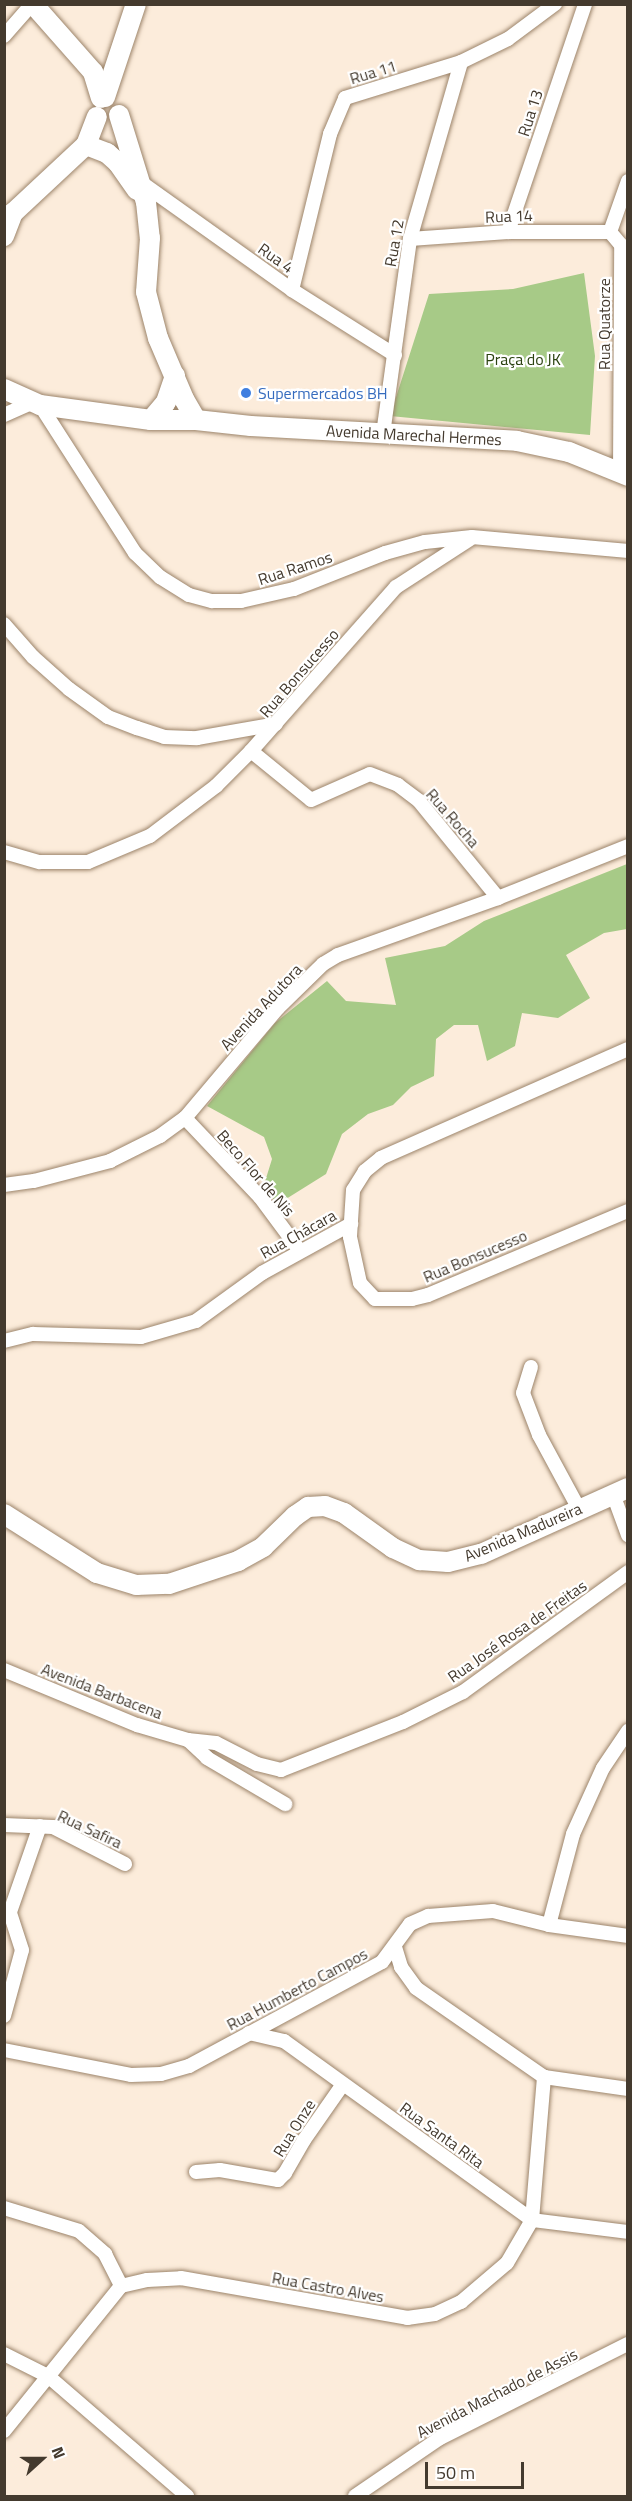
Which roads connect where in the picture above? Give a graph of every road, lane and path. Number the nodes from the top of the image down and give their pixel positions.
1 (33, 4) edge
2 (136, 4) edge
3 (555, 4) edge
4 (585, 4) edge
5 (4, 36) edge
6 (461, 62) junction
7 (105, 107) junction
8 (86, 145) junction
9 (627, 181) edge
10 (144, 193) junction
11 (9, 216) edge
12 (508, 232) junction
13 (610, 232) junction
14 (4, 236) edge
15 (410, 239) junction
16 (624, 249) edge
17 (292, 290) junction
18 (395, 355) junction
19 (175, 376) junction
20 (4, 389) edge
21 (36, 403) junction
22 (4, 415) edge
23 (151, 420) junction
24 (196, 420) junction
25 (383, 434) junction
26 (624, 475) edge
27 (472, 537) junction
28 (627, 551) edge
29 (4, 624) edge
30 (276, 724) junction
31 (251, 751) junction
32 (627, 846) edge
33 (4, 852) edge
34 (498, 898) junction
35 (627, 1049) edge
36 (184, 1118) junction
37 (4, 1185) edge
38 (627, 1211) edge
39 (351, 1224) junction
40 (300, 1251) junction
41 (4, 1341) edge
42 (531, 1367) dead end
43 (620, 1491) edge
44 (579, 1509) junction
45 (4, 1514) edge
46 (627, 1535) edge
47 (627, 1572) edge
48 (4, 1670) edge
49 (627, 1731) edge
50 (188, 1740) junction
51 (285, 1804) dead end
52 (4, 1825) edge
53 (40, 1826) junction
54 (124, 1864) dead end
55 (549, 1925) junction
56 (627, 1936) edge
57 (395, 1947) junction
58 (4, 2016) edge
59 (249, 2033) junction
60 (4, 2050) edge
61 (544, 2077) junction
62 (343, 2084) junction
63 (627, 2089) edge
64 (196, 2172) dead end
65 (4, 2208) edge
66 (532, 2220) junction
67 (627, 2232) edge
68 (121, 2286) junction
69 (627, 2344) edge
70 (4, 2354) edge
71 (48, 2376) junction
72 (4, 2432) edge
73 (187, 2496) edge
74 (355, 2496) edge

1 - 5 street
1 - 7 street
2 - 7 street
3 - 6 street, Rua 11
4 - 12 street, Rua 13
6 - 15 street, Rua 12
6 - 17 street, Rua 11
7 - 8 street
7 - 10 street
8 - 10 street
8 - 11 street
9 - 13 street
10 - 17 street, Rua 4
10 - 19 street
11 - 14 street
12 - 13 street, Rua 14
12 - 15 street, Rua 14
13 - 16 street, Rua Quatorze
15 - 18 street, Rua 12
16 - 26 street, Rua Quatorze
17 - 18 street, Rua 4
18 - 25 street, Rua 12
19 - 23 street
19 - 24 street
20 - 21 street, Avenida Marechal Hermes
21 - 22 street
21 - 23 street, Avenida Marechal Hermes
21 - 27 street, Rua Ramos
23 - 24 street, Avenida Marechal Hermes
24 - 25 street, Avenida Marechal Hermes
25 - 26 street, Avenida Marechal Hermes
27 - 28 street
27 - 30 street, Rua Bonsucesso
29 - 30 street
30 - 31 street, Rua Bonsucesso
31 - 33 street, Rua Bonsucesso
31 - 34 street, Rua Rocha
32 - 34 street, Avenida Adutora
34 - 36 street, Avenida Adutora
35 - 39 street, Rua Chácara
36 - 37 street, Avenida Adutora
36 - 40 street, Beco Flor de Nis
38 - 39 street, Rua Bonsucesso
39 - 40 street, Rua Chácara
40 - 41 street, Rua Chácara
42 - 44 street
43 - 44 street, Avenida Madureira
43 - 46 street
44 - 45 street, Avenida Madureira
47 - 50 street, Rua José Rosa de Freitas
48 - 50 street, Avenida Barbacena
49 - 55 street
50 - 51 street
52 - 53 street, Rua Safira
53 - 54 street, Rua Safira
53 - 58 street
55 - 56 street, Rua Humberto Campos
55 - 57 street, Rua Humberto Campos
57 - 59 street, Rua Humberto Campos
57 - 61 street
59 - 60 street, Rua Humberto Campos
59 - 62 street, Rua Santa Rita
61 - 63 street
61 - 66 street, Rua Castro Alves
62 - 64 street, Rua Onze
62 - 66 street, Rua Santa Rita
65 - 68 street
66 - 67 street, Rua Santa Rita
66 - 68 street, Rua Castro Alves
68 - 71 street
69 - 74 street, Avenida Machado de Assis
70 - 71 street
71 - 72 street
71 - 73 street

